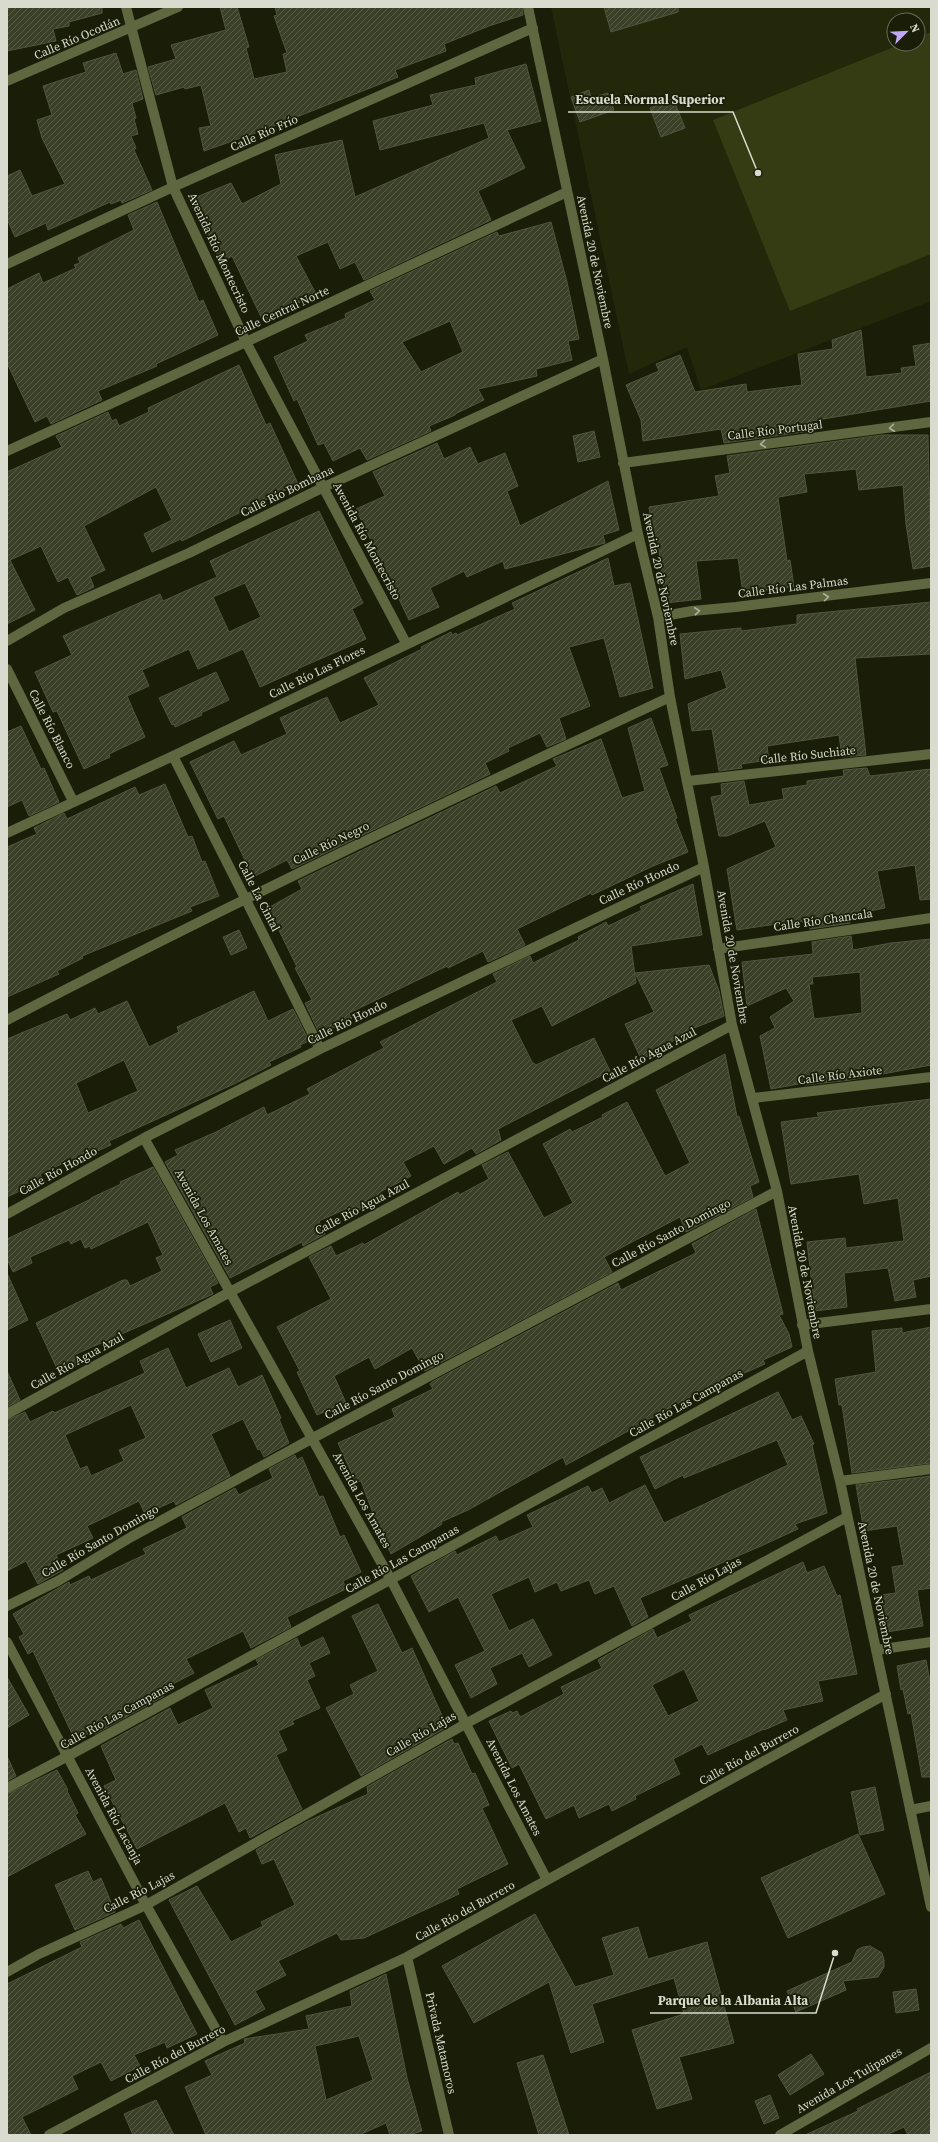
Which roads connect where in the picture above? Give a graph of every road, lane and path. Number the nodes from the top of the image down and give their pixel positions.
1 (126, 7) edge
2 (178, 7) edge
3 (528, 7) edge
4 (533, 28) junction
5 (130, 29) junction
6 (7, 82) edge
7 (173, 187) junction
8 (567, 192) junction
9 (7, 264) edge
10 (246, 342) junction
11 (603, 359) junction
12 (931, 422) edge
13 (7, 451) edge
14 (623, 463) junction
15 (324, 487) junction
16 (638, 534) junction
17 (931, 583) edge
18 (658, 617) junction
19 (7, 641) edge
20 (406, 644) junction
21 (7, 669) edge
22 (670, 697) junction
23 (931, 754) edge
24 (173, 756) junction
25 (688, 781) junction
26 (74, 801) junction
27 (7, 833) edge
28 (704, 867) junction
29 (246, 900) junction
30 (931, 918) edge
31 (718, 949) junction
32 (7, 1020) edge
33 (732, 1025) junction
34 (320, 1049) junction
35 (931, 1077) edge
36 (752, 1098) junction
37 (144, 1138) junction
38 (777, 1191) junction
39 (7, 1214) edge
40 (230, 1292) junction
41 (931, 1309) edge
42 (802, 1325) junction
43 (808, 1351) junction
44 (7, 1414) edge
45 (313, 1438) junction
46 (931, 1469) edge
47 (840, 1482) junction
48 (847, 1517) junction
49 (392, 1580) junction
50 (7, 1606) edge
51 (7, 1642) edge
52 (931, 1642) edge
53 (876, 1650) junction
54 (886, 1694) junction
55 (467, 1723) junction
56 (68, 1756) junction
57 (7, 1788) edge
58 (931, 1806) edge
59 (910, 1810) junction
60 (547, 1880) junction
61 (146, 1905) junction
62 (931, 1907) edge
63 (407, 1957) junction
64 (7, 1972) edge
65 (223, 2042) junction
66 (931, 2048) edge
67 (49, 2135) edge
68 (449, 2135) edge
69 (780, 2135) edge

1 - 5 street, Avenida Río Montecristo
2 - 5 street, Calle Río Ocotlán
3 - 4 street, Avenida 20 de Noviembre
4 - 7 street, Calle Río Frío
4 - 8 street, Avenida 20 de Noviembre
5 - 6 street, Calle Río Ocotlán
5 - 7 street, Avenida Río Montecristo
7 - 9 street, Calle Río Frío
7 - 10 street, Avenida Río Montecristo
8 - 10 street, Calle Central Norte
8 - 11 street, Avenida 20 de Noviembre
10 - 13 street, Calle Central Norte
10 - 15 street, Avenida Río Montecristo
11 - 14 street, Avenida 20 de Noviembre
11 - 15 street, Calle Río Bombana
12 -> 14 street, Calle Río Portugal
14 - 16 street, Avenida 20 de Noviembre
15 - 19 street, Calle Río Bombana
15 - 20 street, Avenida Río Montecristo
16 - 18 street, Avenida 20 de Noviembre
16 - 20 street, Calle Río Las Flores
18 -> 17 street, Calle Río Las Palmas
18 - 22 street, Avenida 20 de Noviembre
20 - 24 street, Calle Río Las Flores
21 - 26 street, Calle Río Blanco
22 - 25 street, Avenida 20 de Noviembre
22 - 29 street, Calle Río Negro
23 - 25 street, Calle Río Suchiate
24 - 26 street, Calle Río Las Flores
24 - 29 street, Calle La Cintal
25 - 28 street, Avenida 20 de Noviembre
26 - 27 street, Calle Río Las Flores
28 - 31 street, Avenida 20 de Noviembre
28 - 34 street, Calle Río Hondo
29 - 32 street, Calle Río Negro
29 - 34 street, Calle La Cintal
30 - 31 street, Calle Río Chancala
31 - 33 street, Avenida 20 de Noviembre
33 - 36 street, Avenida 20 de Noviembre
33 - 40 street, Calle Río Agua Azul
34 - 37 street, Calle Río Hondo
35 - 36 street, Calle Río Axiote
36 - 38 street, Avenida 20 de Noviembre
37 - 39 street, Calle Río Hondo
37 - 40 street, Avenida Los Amates
38 - 42 street, Avenida 20 de Noviembre
38 - 45 street, Calle Río Santo Domingo
40 - 44 street, Calle Río Agua Azul
40 - 45 street, Avenida Los Amates
41 - 42 street
42 - 43 street, Avenida 20 de Noviembre
43 - 47 street, Avenida 20 de Noviembre
43 - 49 street, Calle Río Las Campanas
45 - 49 street, Avenida Los Amates
45 - 50 street, Calle Río Santo Domingo
46 - 47 street
47 - 48 street, Avenida 20 de Noviembre
48 - 53 street, Avenida 20 de Noviembre
48 - 55 street, Calle Río Lajas
49 - 55 street, Avenida Los Amates
49 - 56 street, Calle Río Las Campanas
51 - 56 street, Avenida Río Lacanja
52 - 53 street
53 - 54 street, Avenida 20 de Noviembre
54 - 59 street, Avenida 20 de Noviembre
54 - 60 street, Calle Río del Burrero
55 - 60 street, Avenida Los Amates
55 - 61 street, Calle Río Lajas
56 - 57 street, Calle Río Las Campanas
56 - 61 street, Avenida Río Lacanja
58 - 59 street
59 - 62 street, Avenida 20 de Noviembre
60 - 63 street, Calle Río del Burrero
61 - 64 street, Calle Río Lajas
61 - 65 street, Avenida Río Lacanja
63 - 65 street, Calle Río del Burrero
63 - 68 street, Privada Matamoros
65 - 67 street, Calle Río del Burrero
66 - 69 street, Avenida Los Tulipanes

